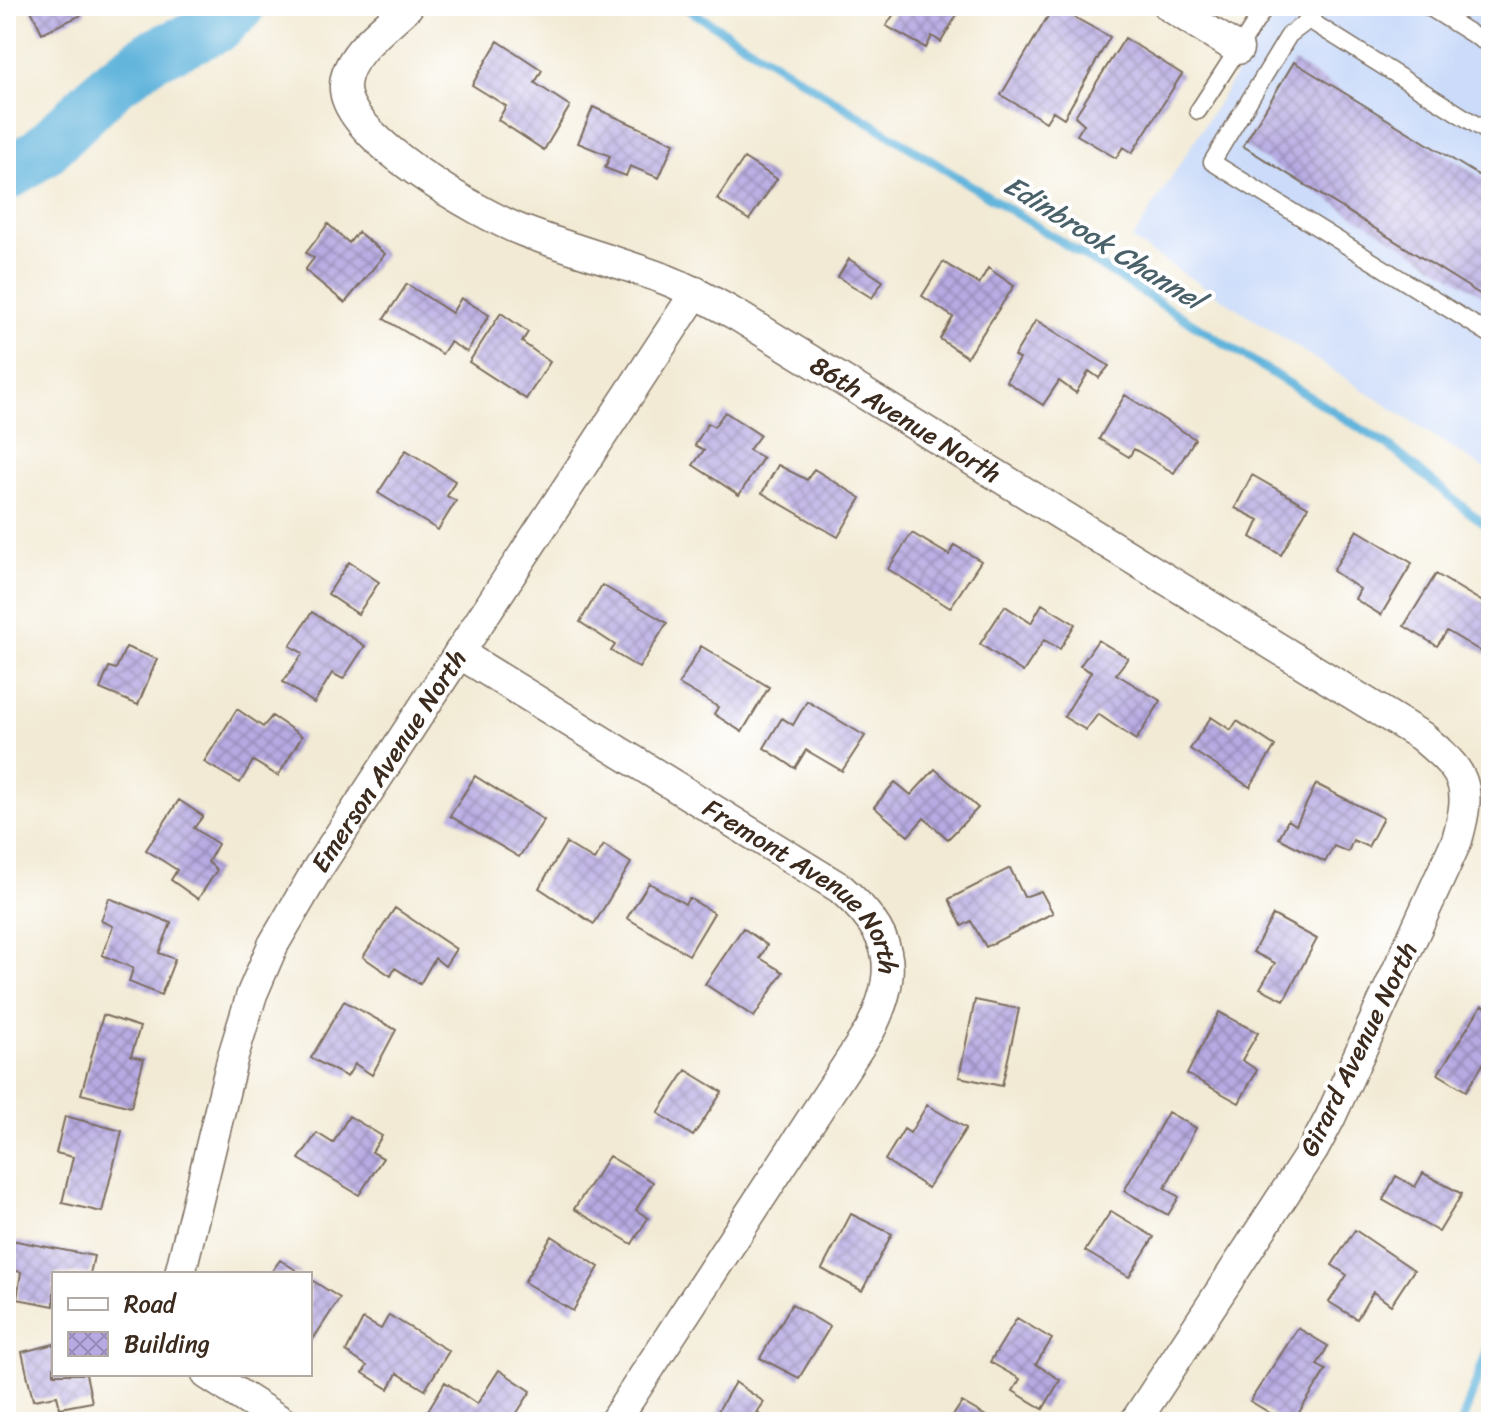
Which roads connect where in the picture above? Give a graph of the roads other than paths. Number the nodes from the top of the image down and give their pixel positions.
1 (408, 6) edge
2 (1169, 6) edge
3 (1266, 6) edge
4 (1427, 6) edge
5 (1314, 13) edge
6 (1491, 46) edge
7 (1238, 49) junction
8 (1198, 111) dead end
9 (1491, 134) edge
10 (696, 292) junction
11 (1491, 335) edge
12 (459, 653) junction
13 (1464, 782) joint
14 (180, 1272) edge
15 (211, 1377) edge
16 (282, 1422) edge
17 (614, 1422) edge
18 (1135, 1422) edge

1 - 10 street, 86th Avenue North
2 - 7 street
3 - 7 lane
4 - 6 lane
5 - 9 lane
5 - 11 lane
7 - 8 lane
10 - 12 street, Emerson Avenue North
10 - 13 street, 86th Avenue North
12 - 14 street, Emerson Avenue North
12 - 17 street, Fremont Avenue North
13 - 18 street, Girard Avenue North
15 - 16 street

